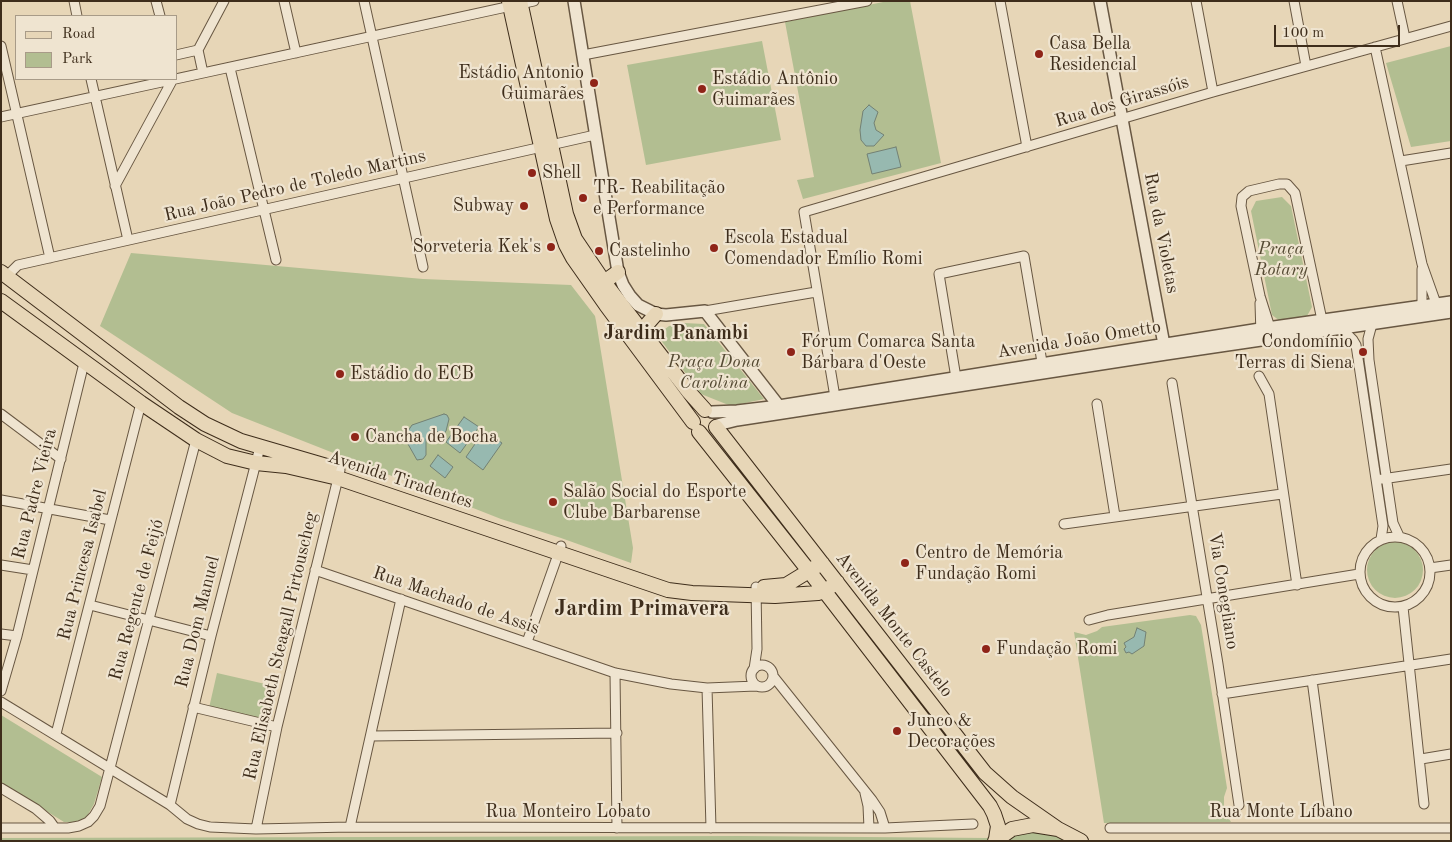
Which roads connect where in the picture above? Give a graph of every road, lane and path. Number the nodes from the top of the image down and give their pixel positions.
1 (74, 1) edge
2 (156, 1) edge
3 (224, 1) edge
4 (284, 1) edge
5 (364, 1) edge
6 (574, 1) edge
7 (867, 1) edge
8 (1000, 1) edge
9 (1100, 1) edge
10 (1196, 1) edge
11 (1294, 1) edge
12 (1397, 1) edge
13 (519, 3) edge
14 (77, 15) edge
15 (160, 15) edge
16 (1451, 26) edge
17 (372, 36) junction
18 (1405, 38) junction
19 (1, 46) edge
20 (1376, 47) junction
21 (198, 50) junction
22 (296, 53) junction
23 (178, 55) edge
24 (583, 55) junction
25 (1306, 66) junction
26 (230, 68) junction
27 (204, 74) junction
28 (178, 78) edge
29 (91, 80) edge
30 (169, 80) edge
31 (173, 80) edge
32 (1213, 92) junction
33 (95, 96) junction
34 (17, 114) junction
35 (1, 117) edge
36 (1121, 120) junction
37 (595, 135) junction
38 (547, 146) junction
39 (1027, 147) junction
40 (1451, 153) edge
41 (1401, 162) junction
42 (404, 178) junction
43 (115, 186) junction
44 (264, 210) junction
45 (128, 240) junction
46 (50, 258) junction
47 (276, 260) dead end
48 (1422, 264) junction
49 (423, 267) dead end
50 (618, 272) junction
51 (4, 274) edge
52 (604, 282) junction
53 (816, 292) junction
54 (1, 301) edge
55 (1451, 302) edge
56 (1438, 309) junction
57 (705, 311) junction
58 (1421, 311) junction
59 (1451, 312) edge
60 (656, 314) junction
61 (1322, 320) junction
62 (1372, 324) junction
63 (1342, 329) junction
64 (642, 330) junction
65 (1267, 334) junction
66 (1165, 349) junction
67 (84, 362) junction
68 (1043, 368) junction
69 (1259, 376) dead end
70 (956, 382) junction
71 (1172, 383) dead end
72 (836, 401) junction
73 (141, 403) junction
74 (1097, 404) dead end
75 (782, 410) junction
76 (1, 414) edge
77 (713, 418) junction
78 (696, 427) junction
79 (196, 440) junction
80 (260, 447) junction
81 (61, 459) junction
82 (256, 463) junction
83 (1451, 469) edge
84 (339, 474) junction
85 (1387, 478) junction
86 (1376, 480) junction
87 (1282, 494) junction
88 (1, 500) edge
89 (1192, 506) junction
90 (48, 508) junction
91 (1115, 516) junction
92 (110, 520) junction
93 (1064, 524) dead end
94 (1399, 536) junction
95 (1381, 539) junction
96 (560, 550) junction
97 (822, 563) junction
98 (1, 565) edge
99 (1451, 565) edge
100 (1430, 568) junction
101 (34, 570) junction
102 (315, 570) junction
103 (809, 571) junction
104 (1359, 574) junction
105 (836, 582) junction
106 (1297, 585) junction
107 (756, 591) junction
108 (825, 591) junction
109 (800, 594) junction
110 (401, 599) junction
111 (1207, 599) junction
112 (90, 605) junction
113 (836, 606) junction
114 (1403, 607) junction
115 (148, 620) junction
116 (1089, 620) dead end
117 (1, 634) edge
118 (17, 636) junction
119 (211, 636) junction
120 (527, 642) junction
121 (757, 649) junction
122 (1451, 659) edge
123 (764, 666) junction
124 (1410, 666) junction
125 (615, 673) junction
126 (752, 673) junction
127 (773, 676) junction
128 (1312, 680) junction
129 (734, 686) junction
130 (756, 686) junction
131 (766, 687) junction
132 (706, 688) junction
133 (1, 691) edge
134 (787, 694) junction
135 (1222, 694) junction
136 (1, 702) edge
137 (193, 707) junction
138 (277, 727) junction
139 (617, 733) junction
140 (56, 734) junction
141 (371, 736) junction
142 (1451, 754) edge
143 (1421, 759) junction
144 (110, 768) junction
145 (985, 773) junction
146 (974, 784) junction
147 (1, 788) edge
148 (865, 792) junction
149 (1424, 804) dead end
150 (170, 805) junction
151 (1239, 805) dead end
152 (1329, 808) dead end
153 (973, 824) dead end
154 (350, 827) junction
155 (1, 828) edge
156 (54, 828) junction
157 (617, 828) junction
158 (711, 828) junction
159 (869, 828) junction
160 (884, 828) junction
161 (1110, 828) dead end
162 (1451, 828) edge
163 (256, 829) junction
164 (1058, 829) junction
165 (995, 840) edge
166 (1081, 841) edge

1 - 14 street
2 - 15 street
3 - 21 street
4 - 22 street
5 - 17 street
6 - 24 street
7 - 24 street
8 - 39 street
9 - 36 street, Rua da Violetas
10 - 32 street
11 - 25 street
12 - 18 street
13 - 17 street
13 - 38 main road, Avenida Monte Castelo
16 - 18 street, Rua dos Girassóis
17 - 22 street
17 - 42 street
18 - 20 street, Rua dos Girassóis
19 - 34 street
20 - 25 street, Rua dos Girassóis
20 - 41 street
21 - 23 street
21 - 27 street
22 - 26 street
24 - 37 street
25 - 32 street, Rua dos Girassóis
26 - 27 street
26 - 44 street
27 - 28 street
29 - 33 street
30 - 33 street
31 - 43 street
32 - 36 street, Rua dos Girassóis
33 - 34 street
33 - 43 street
34 - 35 street
34 - 46 street
36 - 39 street, Rua dos Girassóis
36 - 66 street, Rua da Violetas
37 - 38 street, Rua João Pedro de Toledo Martins
37 - 50 street
38 - 42 street, Rua João Pedro de Toledo Martins
38 - 52 main road, Avenida Monte Castelo
38 - 78 main road, Avenida Monte Castelo
39 - 53 street, Rua dos Girassóis
40 - 41 street
41 - 48 street
42 - 44 street, Rua João Pedro de Toledo Martins
42 - 49 street
43 - 45 street
44 - 45 street, Rua João Pedro de Toledo Martins
44 - 47 street
45 - 46 street, Rua João Pedro de Toledo Martins
46 - 51 street, Rua João Pedro de Toledo Martins
48 - 56 street
48 - 58 street
50 - 52 main road
50 - 60 street
51 - 80 main road, Avenida Tiradentes
52 - 64 main road, Avenida Monte Castelo
53 - 57 street
53 - 72 street
54 - 67 main road, Avenida Tiradentes
55 - 56 street, Avenida João Ometto
56 - 58 street, Avenida João Ometto
56 - 59 street, Avenida João Ometto
57 - 60 street
57 - 75 street
58 - 61 street, Avenida João Ometto
58 - 62 street, Avenida João Ometto
60 - 64 main road
61 - 65 street, Avenida João Ometto
61 - 65 street
62 - 63 street, Avenida João Ometto
62 - 85 street
63 - 65 street, Avenida João Ometto
63 - 86 street
64 - 77 main road, Avenida Monte Castelo
65 - 66 street, Avenida João Ometto
66 - 68 street, Avenida João Ometto
67 - 73 main road, Avenida Tiradentes
67 - 81 street, Rua Padre Vieira
68 - 70 street, Avenida João Ometto
68 - 70 street
69 - 87 street
70 - 72 street, Avenida João Ometto
71 - 89 street, Via Conegliano
72 - 75 street, Avenida João Ometto
73 - 79 main road, Avenida Tiradentes
73 - 92 street, Rua Princesa Isabel
74 - 91 street
75 - 77 street, Avenida João Ometto
76 - 81 street
77 - 78 main road
77 - 78 main road
77 - 97 main road, Avenida Monte Castelo
78 - 103 main road, Avenida Monte Castelo
79 - 82 main road, Avenida Tiradentes
79 - 115 street, Rua Regente de Feijó
80 - 82 street, Rua Dom Manuel
80 - 84 main road, Avenida Tiradentes
81 - 90 street, Rua Padre Vieira
82 - 84 main road, Avenida Tiradentes
82 - 119 street, Rua Dom Manuel
83 - 85 street
84 - 96 main road, Avenida Tiradentes
84 - 102 street, Rua Elisabeth Steagall Pirtouscheg
85 - 86 street
85 - 94 street
86 - 95 street
87 - 89 street
87 - 106 street
88 - 90 street
89 - 91 street
89 - 111 street, Via Conegliano
90 - 92 street
90 - 101 street, Rua Padre Vieira
91 - 93 street
92 - 112 street, Rua Princesa Isabel
94 - 95 street
94 - 100 street
95 - 104 street
96 - 107 main road, Avenida Tiradentes
96 - 120 street
97 - 103 main road, Avenida Tiradentes
97 - 105 main road, Avenida Monte Castelo
98 - 101 street
99 - 100 street
100 - 114 street
101 - 118 street, Rua Padre Vieira
102 - 110 street, Rua Machado de Assis
102 - 138 street, Rua Elisabeth Steagall Pirtouscheg
103 - 107 main road, Avenida Tiradentes
103 - 108 main road, Avenida Monte Castelo
104 - 106 street
104 - 114 street
105 - 108 main road
105 - 145 main road, Avenida Monte Castelo
106 - 111 street
107 - 109 main road, Avenida Tiradentes
107 - 121 street
108 - 109 main road, Avenida Tiradentes
108 - 113 main road, Avenida Monte Castelo
109 - 113 main road
110 - 120 street, Rua Machado de Assis
110 - 141 street
111 - 116 street
111 - 135 street, Via Conegliano
112 - 115 street
112 - 140 street, Rua Princesa Isabel
113 - 146 main road, Avenida Monte Castelo
114 - 124 street
115 - 119 street
115 - 144 street, Rua Regente de Feijó
117 - 118 street
118 - 133 street, Rua Padre Vieira
119 - 137 street, Rua Dom Manuel
120 - 125 street, Rua Machado de Assis
121 - 123 street
121 - 126 street
122 - 124 street
123 - 126 street
123 - 127 street
124 - 128 street
124 - 143 street
125 - 132 street, Rua Machado de Assis
125 - 139 street
126 - 129 street, Rua Machado de Assis
126 - 130 street
127 - 131 street
127 - 134 street
128 - 135 street
128 - 152 street
129 - 130 street, Rua Machado de Assis
129 - 132 street, Rua Machado de Assis
130 - 131 street
131 - 134 street
132 - 158 street
134 - 148 street
135 - 151 street, Via Conegliano
136 - 140 street, Rua Monteiro Lobato
137 - 138 street
137 - 150 street, Rua Dom Manuel
138 - 163 street, Rua Elisabeth Steagall Pirtouscheg
139 - 141 street
139 - 157 street
140 - 144 street, Rua Monteiro Lobato
141 - 154 street
142 - 143 street
143 - 149 street
144 - 150 street, Rua Monteiro Lobato
144 - 156 street, Rua Regente de Feijó
145 - 146 main road
145 - 164 main road, Avenida Monte Castelo
146 - 165 main road, Avenida Monte Castelo
147 - 156 street
148 - 159 street
148 - 160 street
150 - 163 street, Rua Monteiro Lobato
153 - 160 street, Rua Monteiro Lobato
154 - 157 street, Rua Monteiro Lobato
154 - 163 street, Rua Monteiro Lobato
155 - 156 street, Rua Regente de Feijó
157 - 158 street, Rua Monteiro Lobato
158 - 159 street, Rua Monteiro Lobato
159 - 160 street, Rua Monteiro Lobato
161 - 162 street, Rua Monte Líbano
164 - 165 main road
164 - 166 main road

